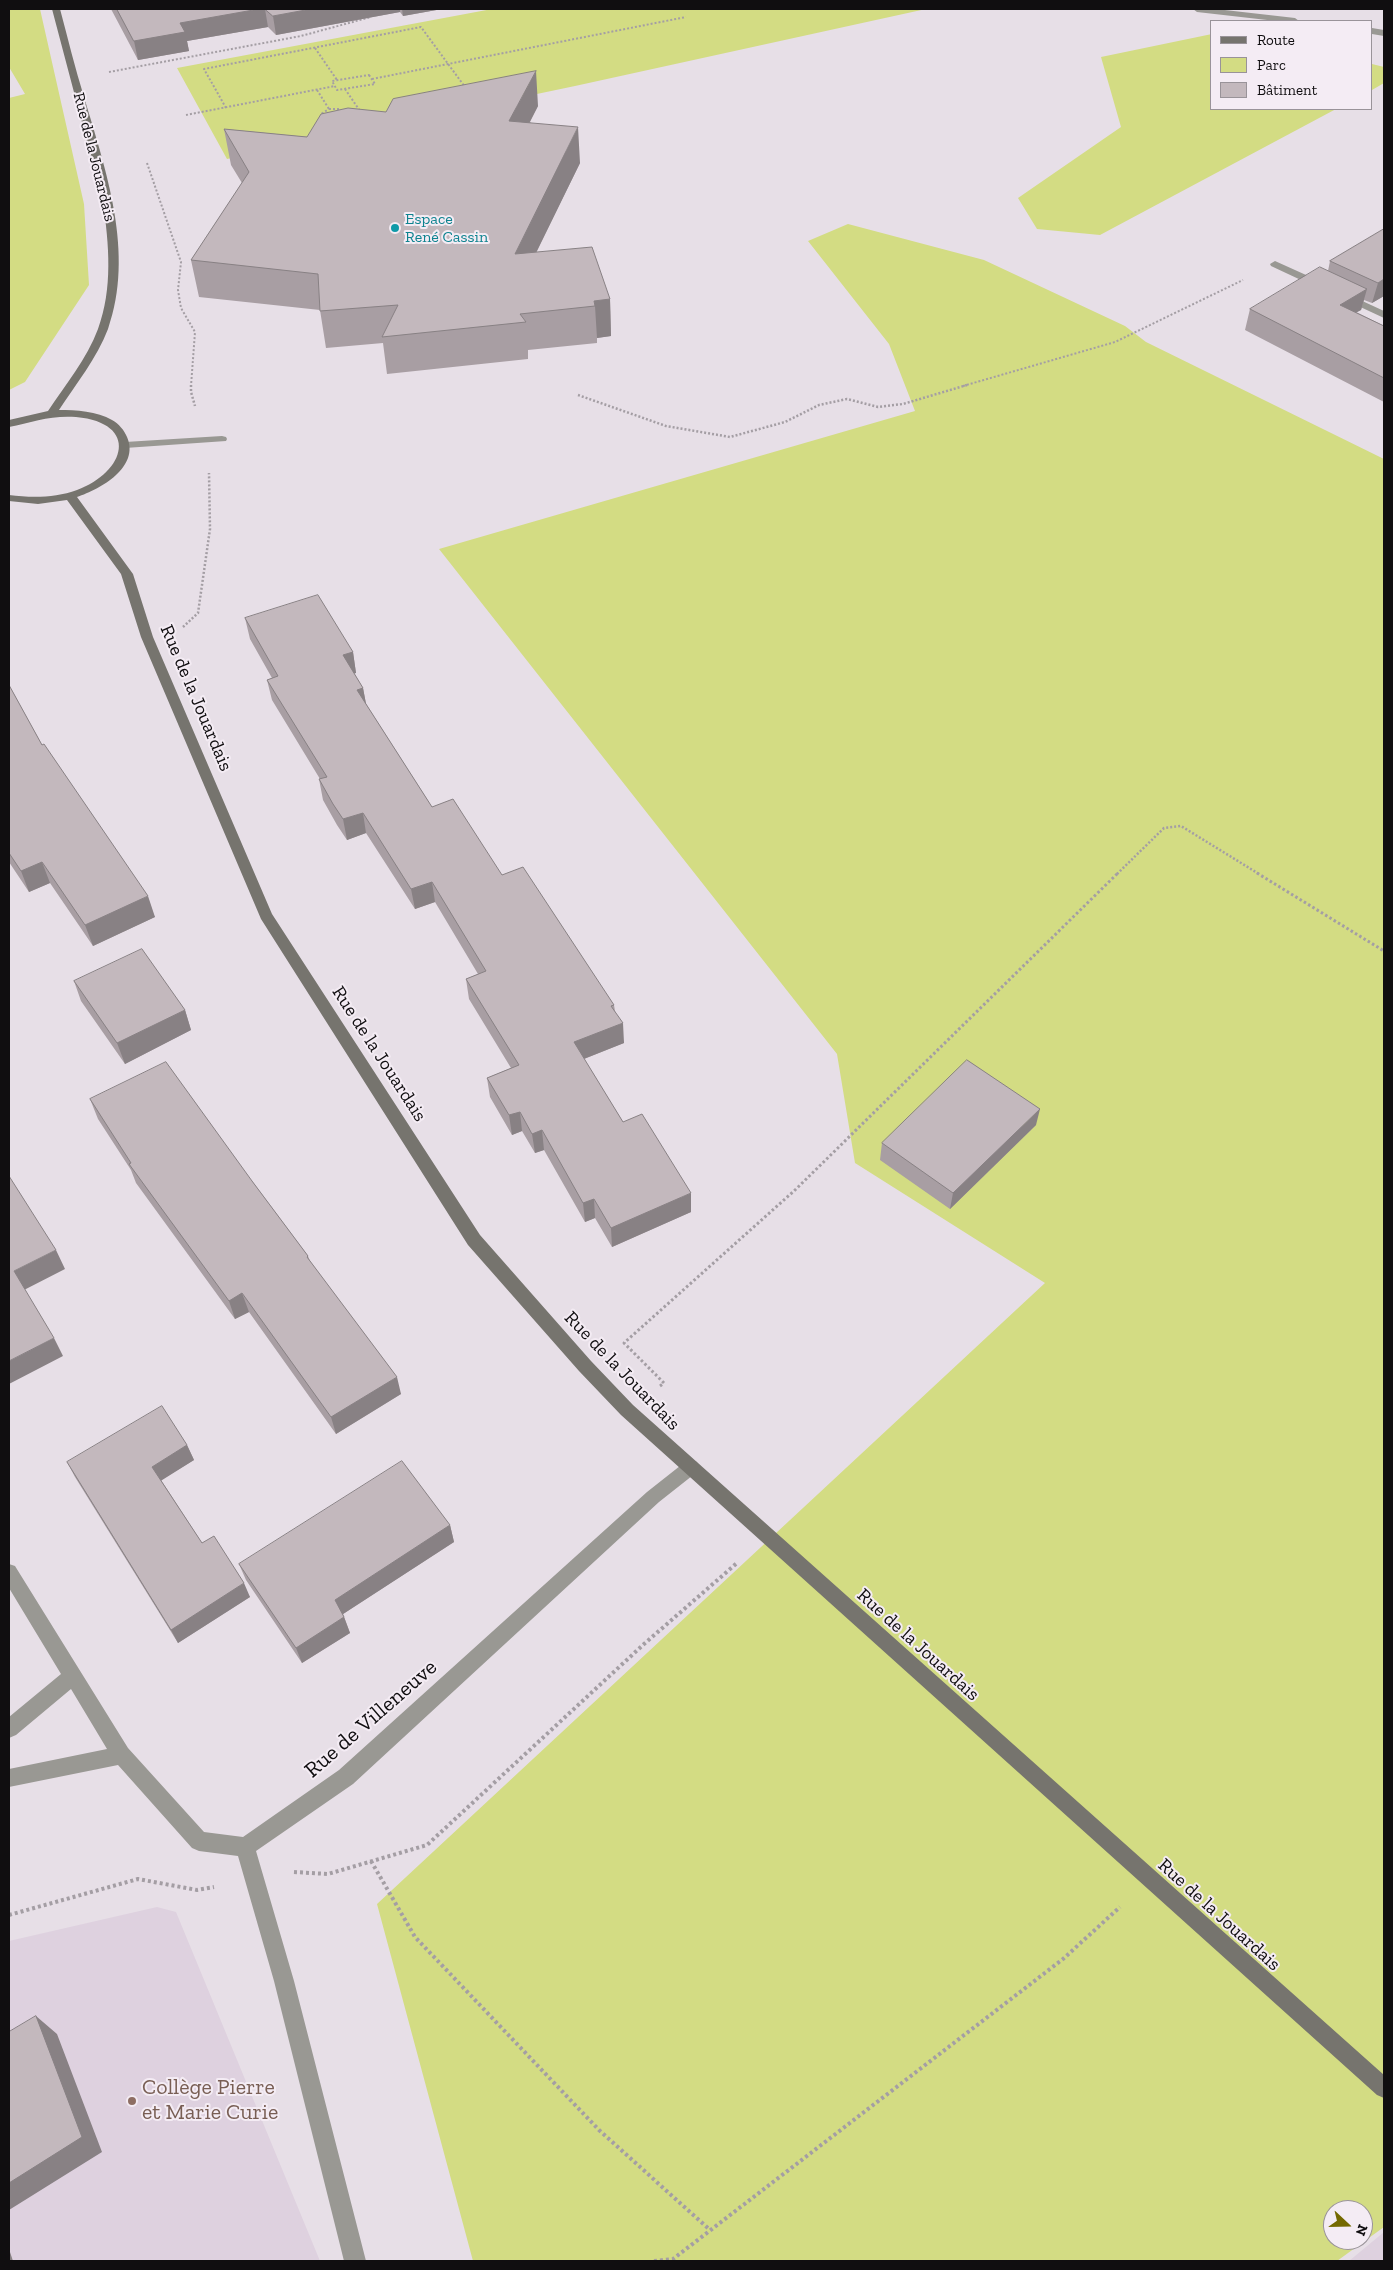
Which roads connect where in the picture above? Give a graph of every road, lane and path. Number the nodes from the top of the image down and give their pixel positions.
1 (56, 9) edge
2 (1197, 9) edge
3 (371, 17) dead end
4 (686, 17) dead end
5 (1287, 20) edge
6 (314, 48) junction
7 (448, 64) junction
8 (74, 79) junction
9 (372, 79) junction
10 (337, 80) junction
11 (335, 86) junction
12 (345, 89) junction
13 (317, 90) junction
14 (468, 91) edge
15 (226, 108) junction
16 (329, 109) junction
17 (361, 114) edge
18 (186, 115) dead end
19 (1275, 264) joint
20 (1384, 315) edge
21 (578, 395) dead end
22 (52, 413) junction
23 (9, 424) edge
24 (222, 439) dead end
25 (125, 445) junction
26 (70, 496) junction
27 (9, 498) edge
28 (1384, 951) edge
29 (627, 1410) junction
30 (691, 1467) junction
31 (768, 1537) junction
32 (9, 1572) edge
33 (73, 1676) junction
34 (9, 1729) edge
35 (121, 1755) junction
36 (9, 1778) edge
37 (245, 1847) junction
38 (371, 1861) junction
39 (1150, 1880) junction
40 (255, 1881) junction
41 (9, 1915) edge
42 (1384, 2088) edge
43 (710, 2230) junction
44 (355, 2261) edge
45 (654, 2261) edge

1 - 8 main road, Rue de la Jouardais
2 - 5 street
3 - 8 path
4 - 7 path
6 - 7 path
6 - 10 path
6 - 15 path
7 - 9 path
7 - 14 path
8 - 22 main road, Rue de la Jouardais
9 - 10 path
9 - 12 path
10 - 11 path
11 - 12 path
11 - 13 path
12 - 17 path
13 - 15 path
13 - 16 path
15 - 18 path
16 - 16 path
19 - 20 street
19 - 21 path
22 - 23 main road
22 - 25 main road
24 - 25 street
25 - 26 main road
26 - 27 main road
26 - 29 main road, Rue de la Jouardais
28 - 29 path
29 - 30 main road, Rue de la Jouardais
30 - 31 main road, Rue de la Jouardais
30 - 37 street, Rue de Villeneuve
31 - 38 path
31 - 39 main road, Rue de la Jouardais
32 - 33 street
33 - 34 street
33 - 35 street
35 - 36 street
35 - 37 street
37 - 40 street
38 - 40 path
38 - 43 path
39 - 42 main road, Rue de la Jouardais
39 - 43 path
40 - 41 path
40 - 44 street
43 - 45 path

